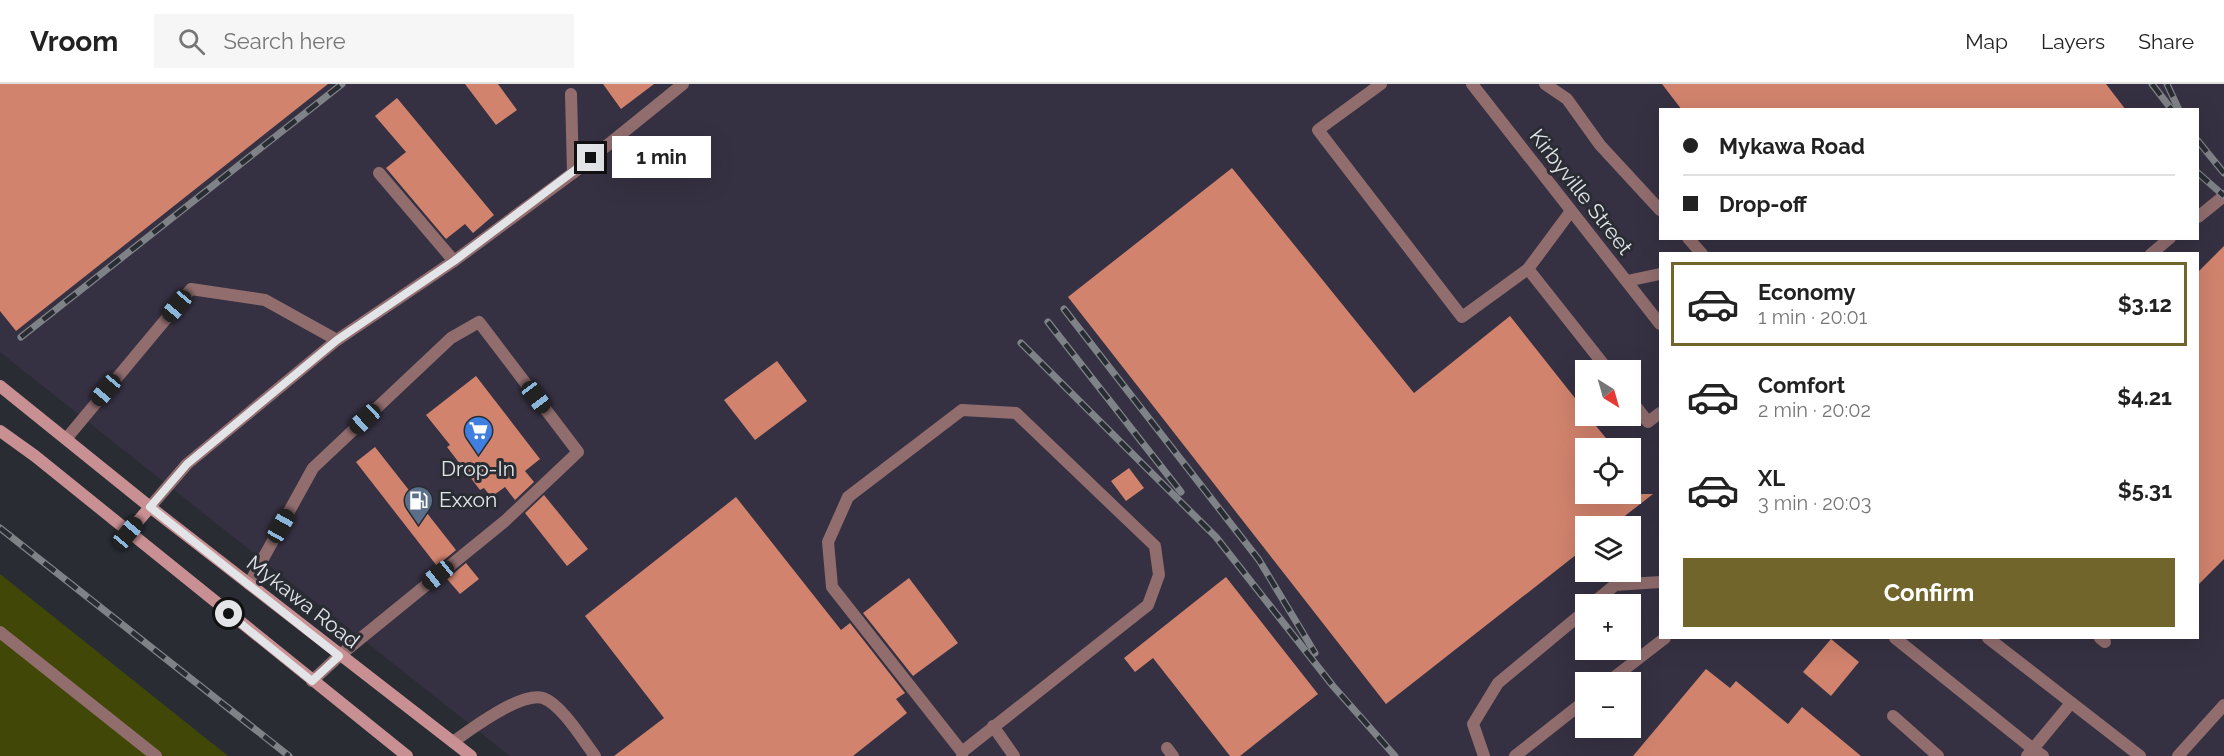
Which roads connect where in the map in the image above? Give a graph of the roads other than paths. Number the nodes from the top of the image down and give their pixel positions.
1 (683, 84) edge
2 (1381, 84) edge
3 (1472, 84) edge
4 (1545, 84) edge
5 (571, 94) dead end
6 (379, 173) dead end
7 (573, 173) junction
8 (2224, 196) edge
9 (1659, 209) edge
10 (1571, 211) junction
11 (2199, 216) edge
12 (1690, 240) edge
13 (2168, 240) edge
14 (1700, 252) edge
15 (2153, 252) edge
16 (454, 261) junction
17 (1528, 269) junction
18 (1659, 274) edge
19 (1627, 281) junction
20 (1659, 323) edge
21 (337, 340) junction
22 (1600, 360) edge
23 (0, 386) edge
24 (1641, 413) edge
25 (1659, 414) edge
26 (0, 431) edge
27 (66, 439) junction
28 (150, 507) junction
29 (128, 533) junction
30 (1659, 582) edge
31 (249, 584) junction
32 (1604, 594) edge
33 (1575, 619) edge
34 (0, 632) edge
35 (1664, 639) edge
36 (1896, 639) edge
37 (1989, 639) edge
38 (339, 656) junction
39 (1621, 672) edge
40 (312, 681) junction
41 (2071, 703) junction
42 (2224, 705) edge
43 (1575, 709) edge
44 (1893, 716) dead end
45 (993, 726) junction
46 (453, 742) junction
47 (962, 754) edge
48 (2034, 754) edge
49 (156, 756) edge
50 (407, 756) edge
51 (471, 756) edge
52 (595, 756) edge
53 (1014, 756) edge
54 (1484, 756) edge
55 (1515, 756) edge
56 (1938, 756) edge
57 (2140, 756) edge
58 (2178, 756) edge

1 - 7 street
2 - 17 street
3 - 10 street, Kirbyville Street
4 - 9 street
5 - 7 street
6 - 16 street
7 - 16 street
8 - 11 street
10 - 17 street
10 - 19 street, Kirbyville Street
12 - 14 street
13 - 15 street
16 - 21 street
17 - 22 street
18 - 19 street
19 - 20 street, Kirbyville Street
21 - 27 street
21 - 28 street
23 - 27 main road, Mykawa Road
24 - 25 street
26 - 29 main road
27 - 28 main road, Mykawa Road
28 - 29 main road
28 - 31 main road, Mykawa Road
29 - 40 main road
30 - 32 street
31 - 38 main road, Mykawa Road
31 - 38 street
33 - 54 street
34 - 49 street
35 - 39 street
36 - 48 street
37 - 41 street
38 - 40 street
38 - 46 main road, Mykawa Road
40 - 50 main road
41 - 48 street
41 - 57 street
42 - 58 street
43 - 55 street
44 - 56 street
45 - 47 street
45 - 47 street
45 - 53 street
46 - 51 main road, Mykawa Road
46 - 52 street

